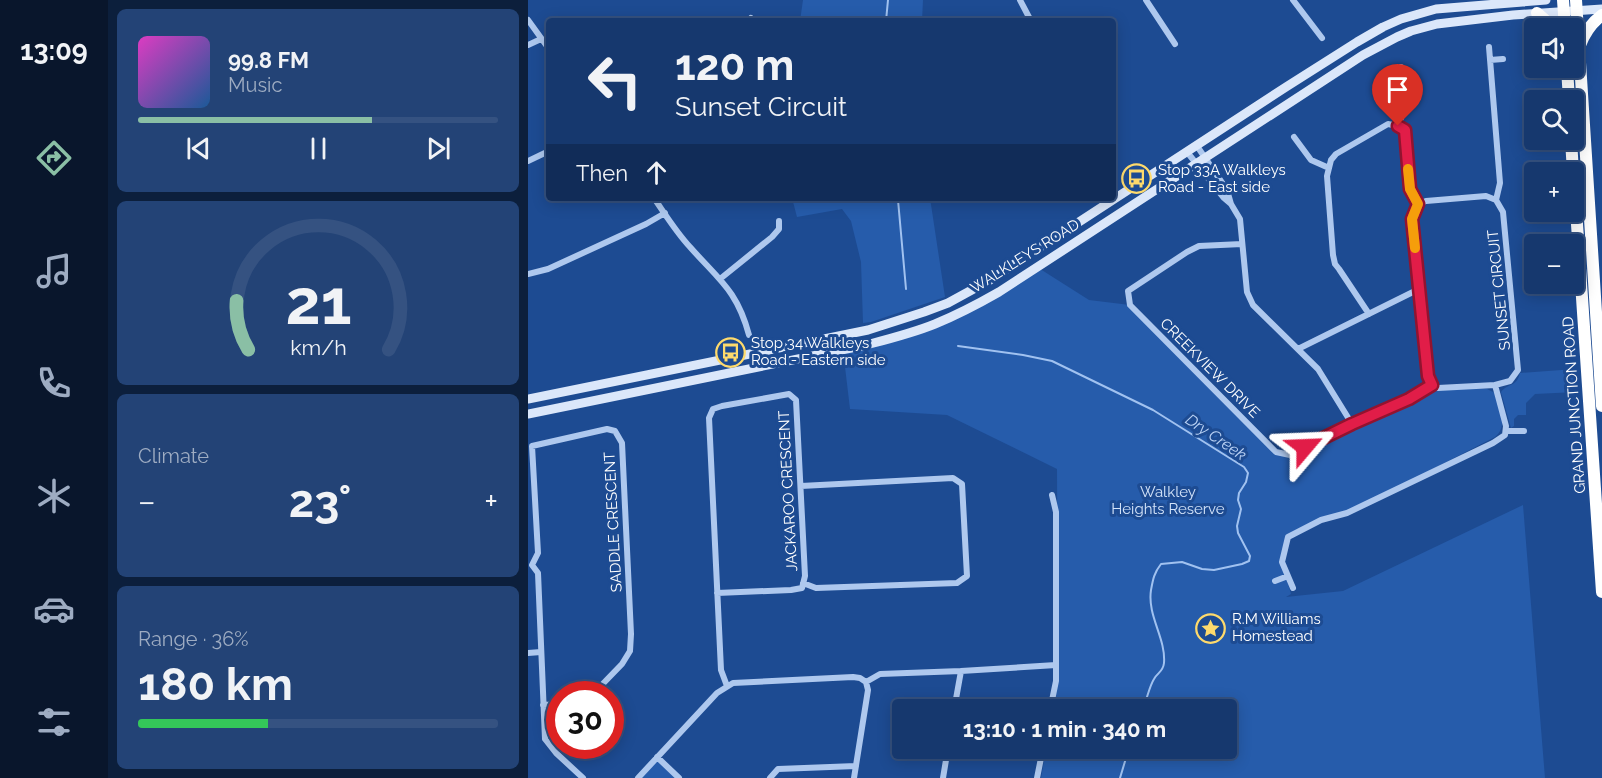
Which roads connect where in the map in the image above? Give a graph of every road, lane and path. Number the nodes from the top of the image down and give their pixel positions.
1 (1020, 0) edge
2 (1146, 0) edge
3 (1293, 0) edge
4 (1546, 0) edge
5 (1531, 1) edge
6 (1576, 5) edge
7 (1563, 6) edge
8 (1602, 9) edge
9 (1538, 13) junction
10 (1602, 15) edge
11 (1029, 18) edge
12 (1543, 18) edge
13 (528, 20) edge
14 (1584, 36) edge
15 (1322, 38) dead end
16 (541, 39) junction
17 (1175, 44) dead end
18 (528, 45) edge
19 (546, 45) edge
20 (1489, 47) dead end
21 (1503, 59) dead end
22 (1490, 60) junction
23 (1401, 67) dead end
24 (1581, 78) edge
25 (1398, 126) junction
26 (1294, 137) dead end
27 (1197, 146) junction
28 (1187, 152) junction
29 (546, 153) edge
30 (1206, 157) junction
31 (528, 161) edge
32 (1196, 163) junction
33 (1329, 168) junction
34 (1116, 198) edge
35 (1496, 200) junction
36 (657, 201) edge
37 (1112, 201) edge
38 (1231, 204) junction
39 (1418, 204) junction
40 (664, 213) junction
41 (779, 221) dead end
42 (1577, 222) edge
43 (1242, 243) junction
44 (528, 274) edge
45 (720, 279) junction
46 (1419, 290) junction
47 (1369, 314) junction
48 (749, 335) dead end
49 (1298, 349) junction
50 (1432, 385) junction
51 (1495, 385) junction
52 (528, 399) edge
53 (1602, 406) edge
54 (528, 414) edge
55 (1352, 424) junction
56 (1524, 430) dead end
57 (1506, 431) junction
58 (530, 446) edge
59 (801, 486) junction
60 (1052, 495) dead end
61 (530, 565) edge
62 (1288, 576) junction
63 (1275, 581) dead end
64 (803, 583) junction
65 (1293, 588) dead end
66 (1602, 592) edge
67 (717, 593) junction
68 (541, 652) junction
69 (528, 653) edge
70 (1056, 665) junction
71 (961, 671) junction
72 (606, 681) edge
73 (866, 682) junction
74 (727, 686) junction
75 (956, 699) edge
76 (1052, 699) edge
77 (543, 705) junction
78 (546, 705) edge
79 (657, 757) junction
80 (946, 759) edge
81 (1041, 759) edge
82 (856, 766) junction
83 (583, 778) edge
84 (638, 778) edge
85 (679, 778) edge
86 (770, 778) edge
87 (854, 778) edge
88 (943, 778) edge
89 (1037, 778) edge

1 - 11 street
2 - 17 street
3 - 15 street
4 - 5 main road, WALKLEYS ROAD
5 - 27 main road, WALKLEYS ROAD
6 - 7 main road, WALKLEYS ROAD
6 - 8 main road, WALKLEYS ROAD
7 - 9 main road, WALKLEYS ROAD
9 - 12 highway
9 - 30 main road, WALKLEYS ROAD
10 - 14 highway
13 - 16 street
16 - 18 street
16 - 19 street
20 - 22 street
21 - 22 street
22 - 35 street
23 - 25 street
24 - 53 highway, GRAND JUNCTION ROAD
25 - 33 street
25 - 39 street
26 - 33 street
27 - 28 main road, WALKLEYS ROAD
27 - 30 street
28 - 32 street
28 - 34 main road, WALKLEYS ROAD
29 - 31 street
30 - 32 main road, WALKLEYS ROAD
30 - 38 street
32 - 38 street
32 - 54 main road, WALKLEYS ROAD
33 - 47 street
35 - 39 street
35 - 51 street, SUNSET CIRCUIT
36 - 40 street
37 - 52 main road, WALKLEYS ROAD
38 - 43 street
39 - 46 street
40 - 44 street
40 - 45 street
41 - 45 street
42 - 66 highway, GRAND JUNCTION ROAD
43 - 49 street
43 - 55 street, CREEKVIEW DRIVE
45 - 48 street
46 - 47 street
46 - 50 street
47 - 49 street
49 - 55 street
50 - 51 street
50 - 55 street, CREEKVIEW DRIVE
51 - 57 street
56 - 57 street
57 - 62 street
58 - 61 street, SADDLE CRESCENT
58 - 72 street, SADDLE CRESCENT
59 - 64 street, JACKAROO CRESCENT
59 - 64 street
59 - 67 street, JACKAROO CRESCENT
60 - 70 street
61 - 68 street, SADDLE CRESCENT
62 - 63 street
62 - 65 street
64 - 67 street, JACKAROO CRESCENT
67 - 74 street, JACKAROO CRESCENT
68 - 69 street
68 - 77 street, SADDLE CRESCENT
70 - 71 street
70 - 76 street
71 - 73 street
71 - 75 street
73 - 74 street
73 - 82 street
74 - 79 street
77 - 78 street
77 - 83 street, SADDLE CRESCENT
79 - 84 street
79 - 85 street
80 - 88 street
81 - 89 street
82 - 86 street
82 - 87 street

